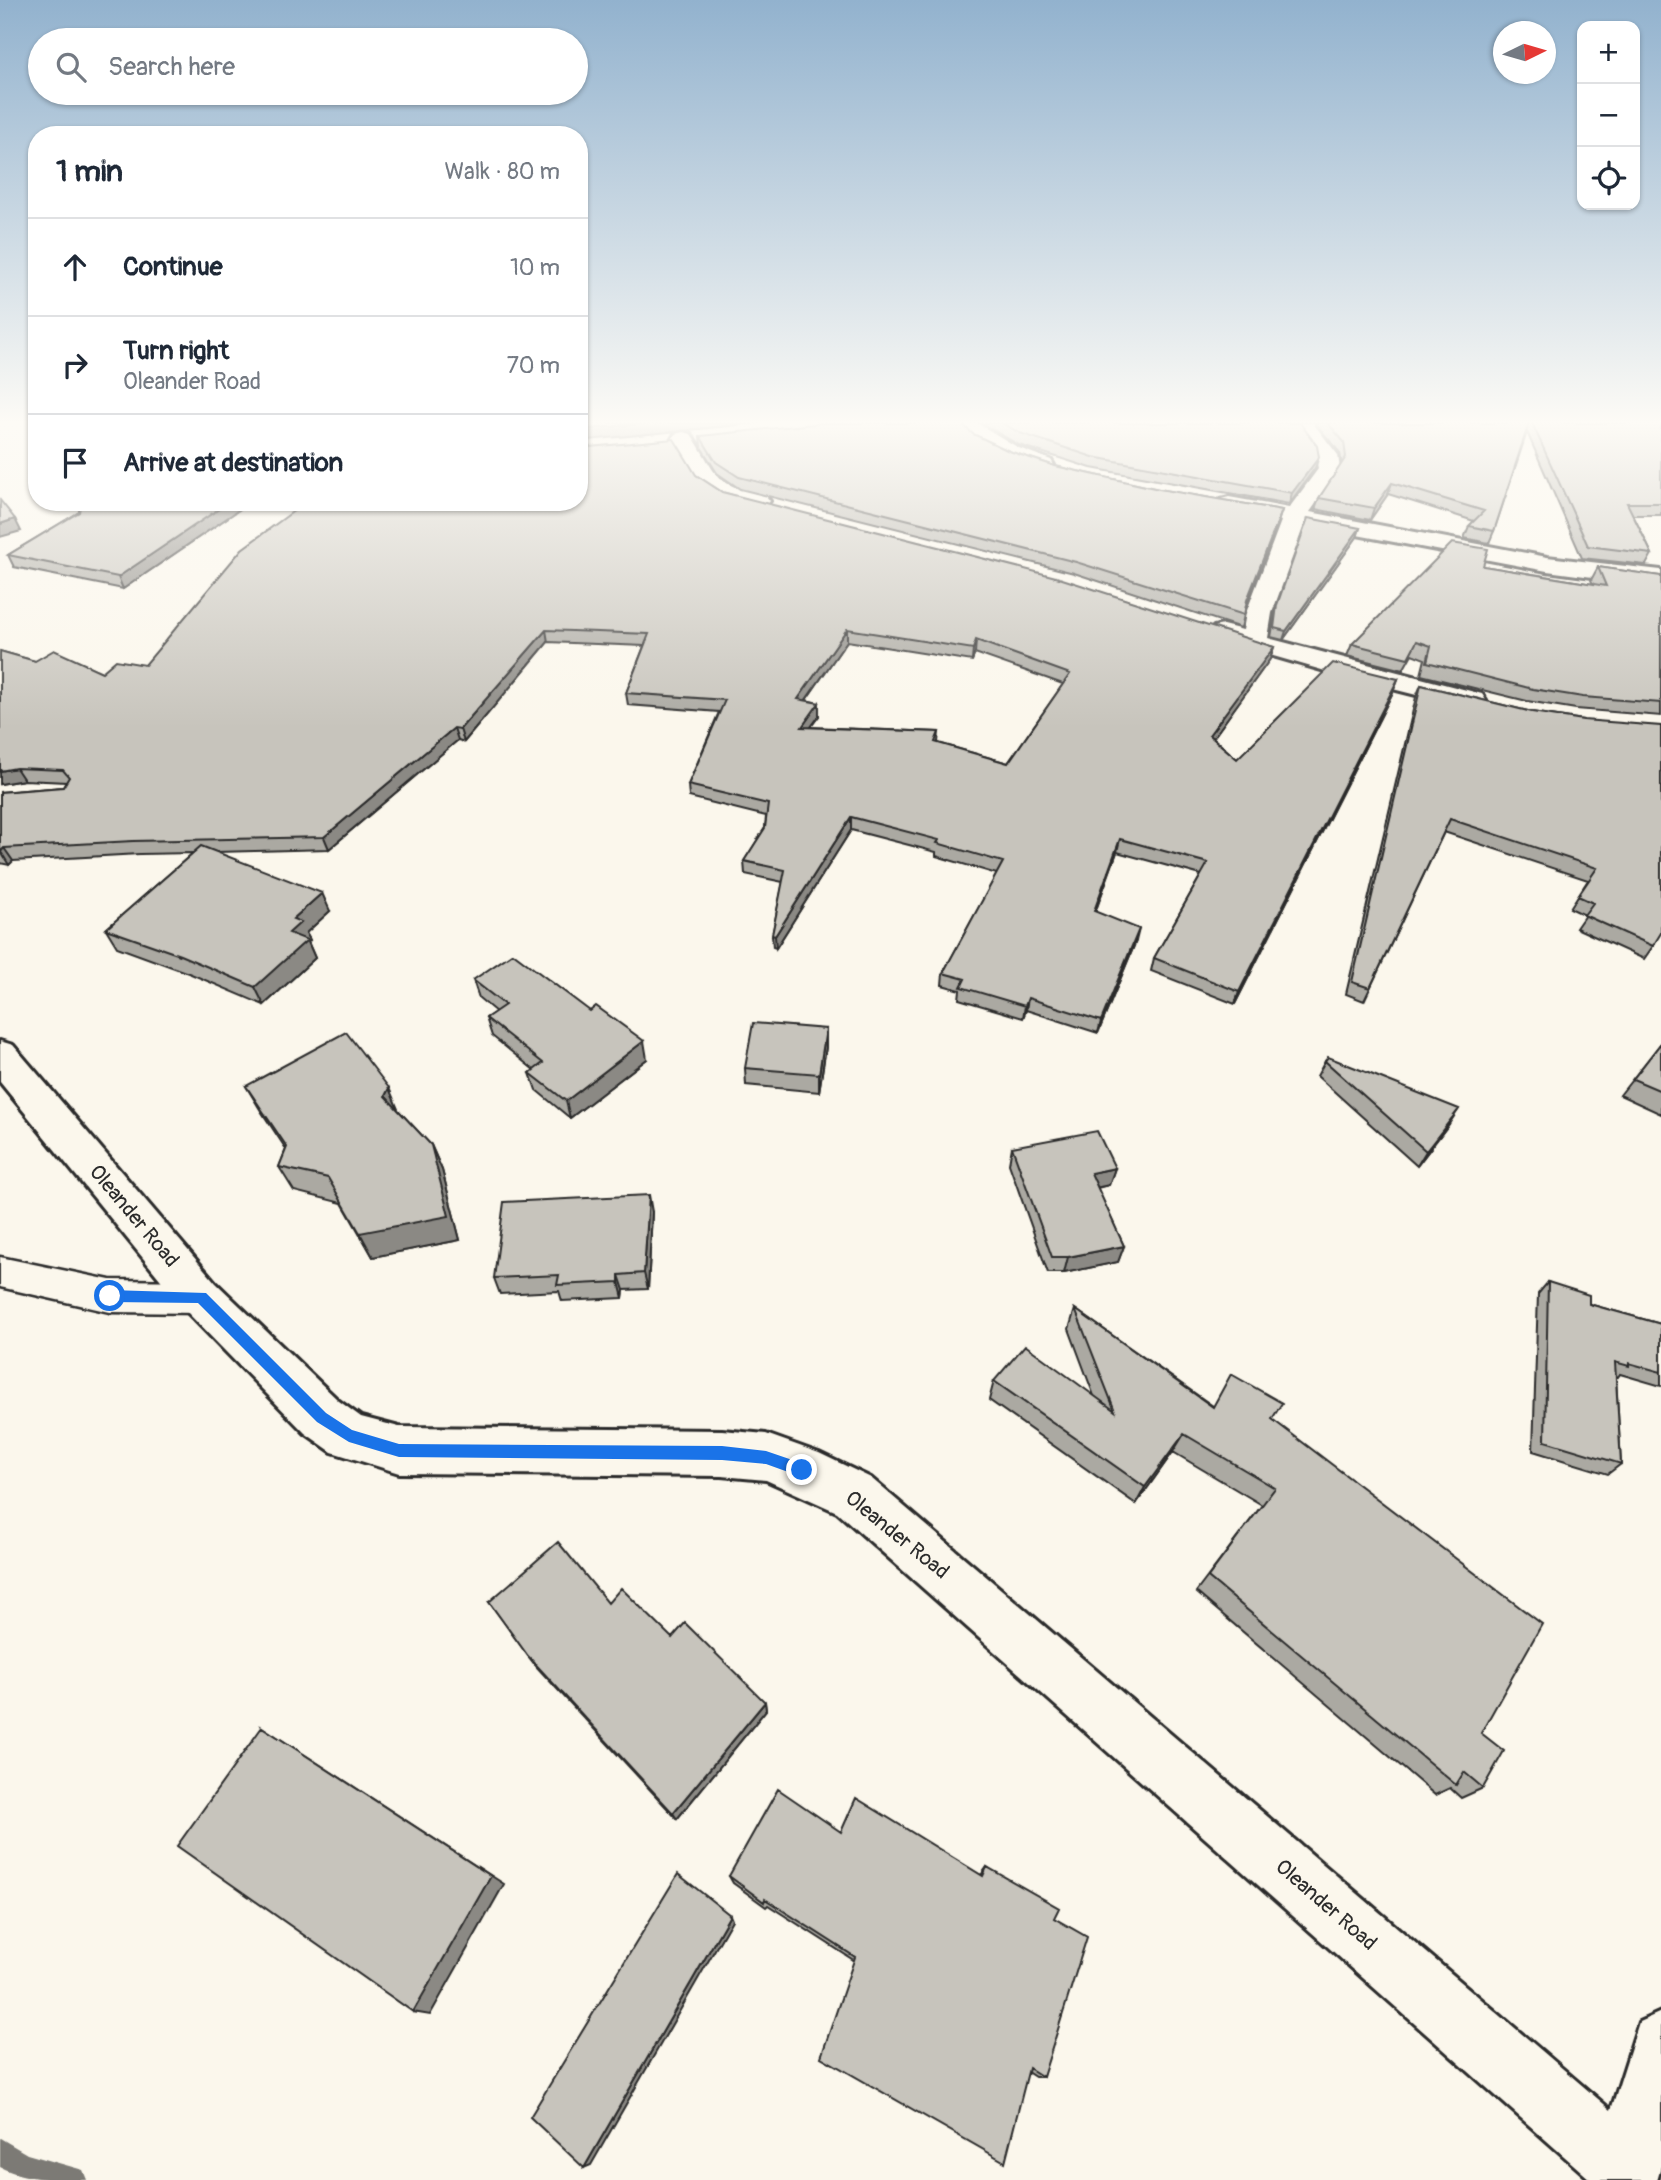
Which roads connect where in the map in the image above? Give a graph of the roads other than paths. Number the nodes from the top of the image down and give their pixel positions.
1 (1292, 525) edge
2 (1341, 525) edge
3 (1661, 578) edge
4 (1203, 626) edge
5 (1254, 643) junction
6 (1501, 707) edge
7 (0, 1055) edge
8 (0, 1272) edge
9 (201, 1297) junction
10 (1661, 2044) edge
11 (1625, 2174) edge

1 - 5 street
2 - 3 street
4 - 5 street
5 - 6 street
7 - 9 street, Oleander Road
8 - 9 lane
9 - 11 street, Oleander Road
10 - 11 street

